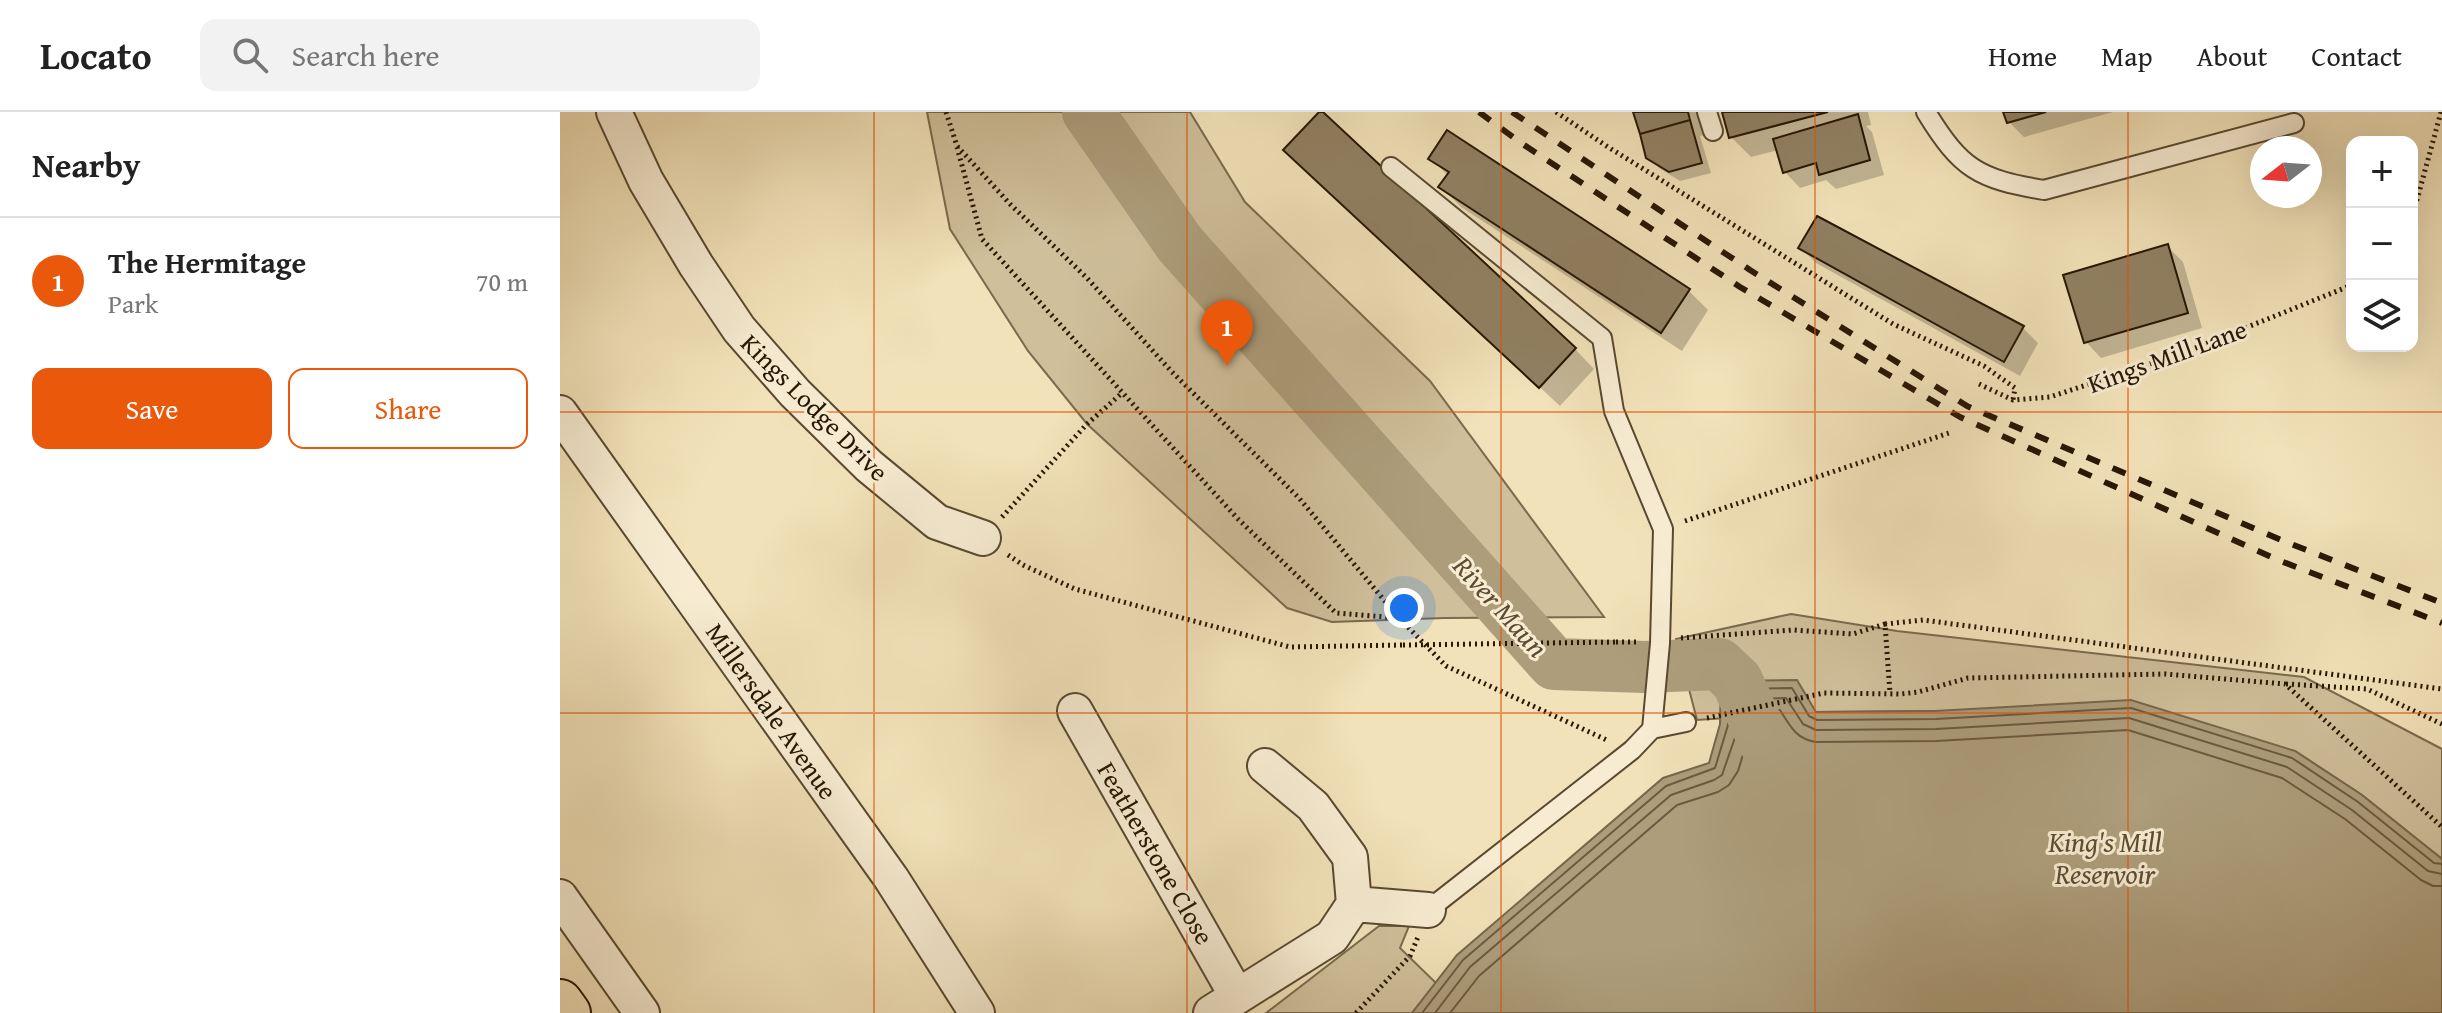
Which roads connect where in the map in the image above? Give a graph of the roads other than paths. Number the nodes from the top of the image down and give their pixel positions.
1 (614, 112) edge
2 (1707, 112) edge
3 (1926, 112) edge
4 (2294, 123) dead end
5 (1713, 131) dead end
6 (1391, 167) dead end
7 (560, 413) edge
8 (983, 538) road end
9 (1075, 711) dead end
10 (1686, 722) road end
11 (1652, 729) junction
12 (1265, 766) dead end
13 (560, 897) edge
14 (1354, 904) junction
15 (1428, 910) joint
16 (560, 1002) edge
17 (1224, 1004) edge
18 (568, 1013) edge
19 (642, 1013) edge
20 (977, 1013) edge

1 - 8 street, Kings Lodge Drive
2 - 5 lane
3 - 4 lane
6 - 11 lane
7 - 20 street, Millersdale Avenue
9 - 17 street, Featherstone Close
10 - 11 lane
11 - 15 lane
12 - 14 street
13 - 19 street
14 - 15 street
14 - 17 street
16 - 18 highway

